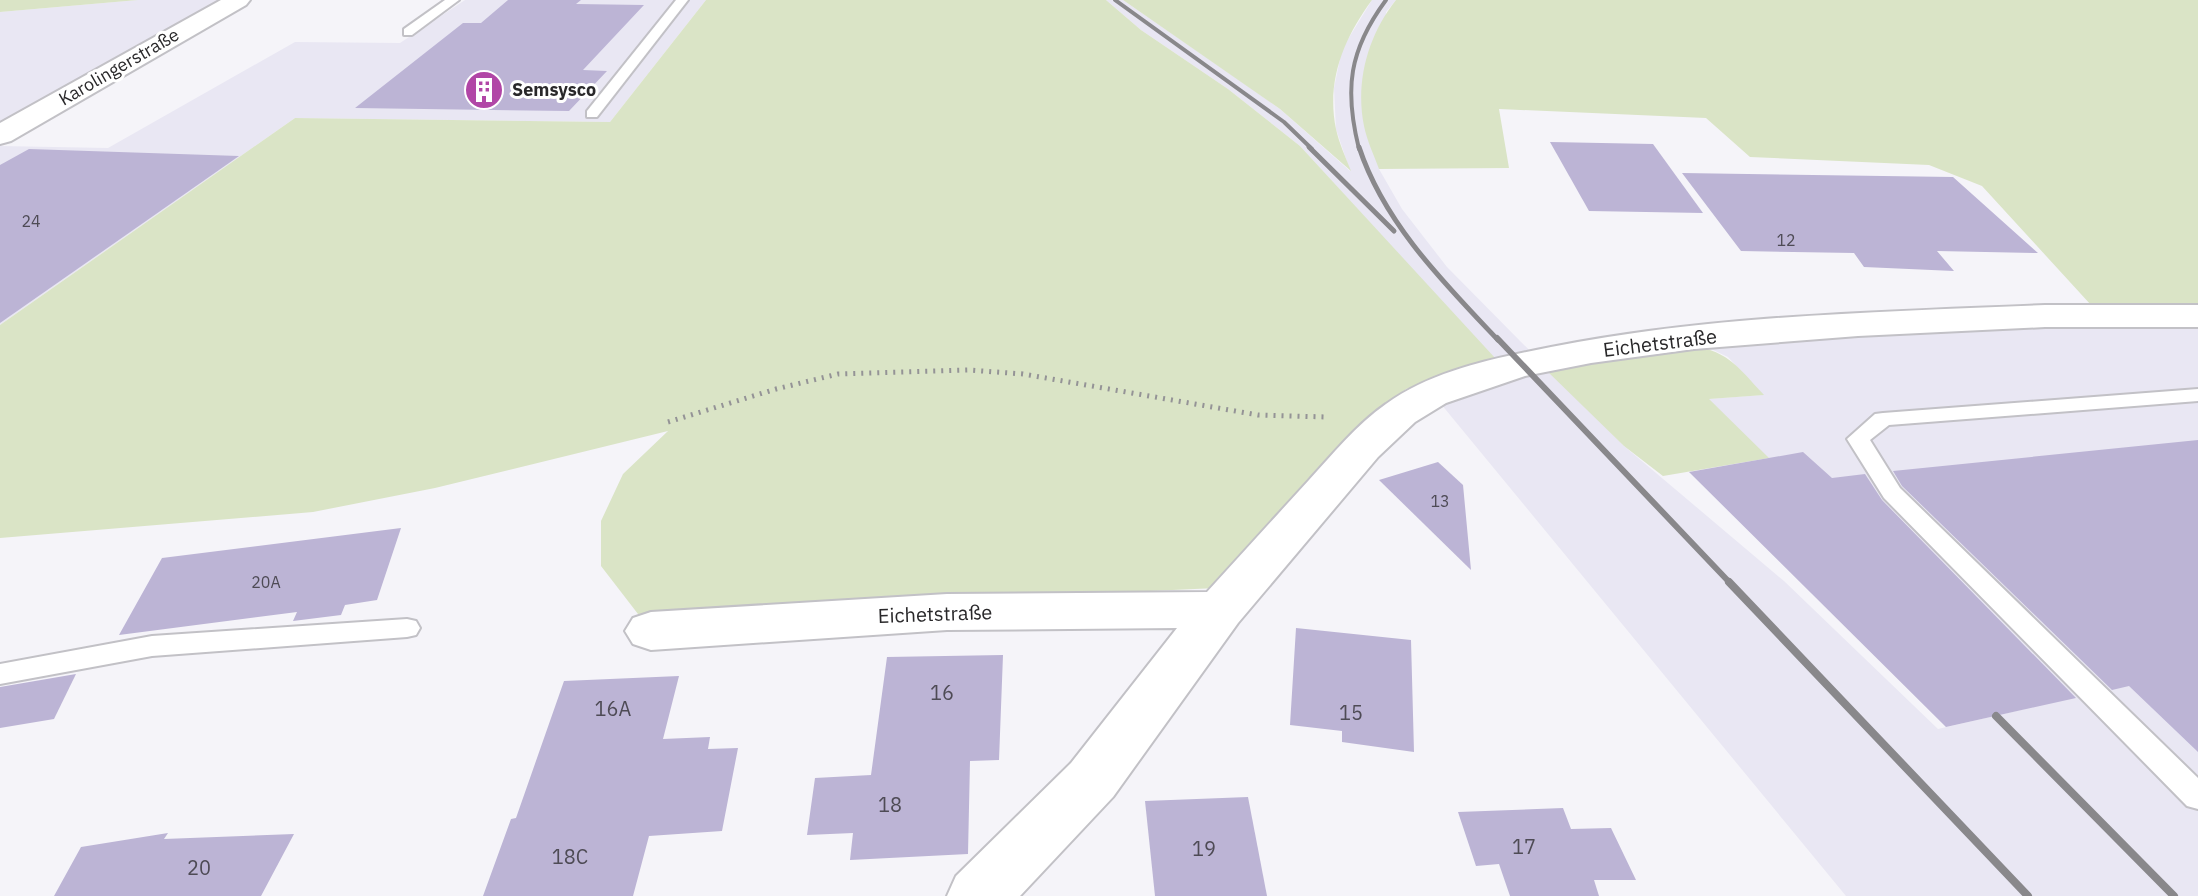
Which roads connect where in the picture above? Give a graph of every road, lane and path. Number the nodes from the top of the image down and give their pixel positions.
1 (238, 0) edge
2 (453, 0) edge
3 (682, 0) edge
4 (408, 32) dead end
5 (592, 114) dead end
6 (0, 135) edge
7 (2198, 316) edge
8 (2198, 395) edge
9 (1400, 413) junction
10 (668, 422) dead end
11 (1220, 610) junction
12 (407, 628) dead end
13 (651, 631) dead end
14 (0, 674) edge
15 (2198, 797) edge
16 (979, 896) edge

1 - 6 street, Karolingerstraße
2 - 4 lane
3 - 5 lane
7 - 9 street, Eichetstraße
8 - 15 lane
9 - 10 path
9 - 11 street, Eichetstraße
11 - 13 street, Eichetstraße
11 - 16 street, Eichetstraße
12 - 14 lane

